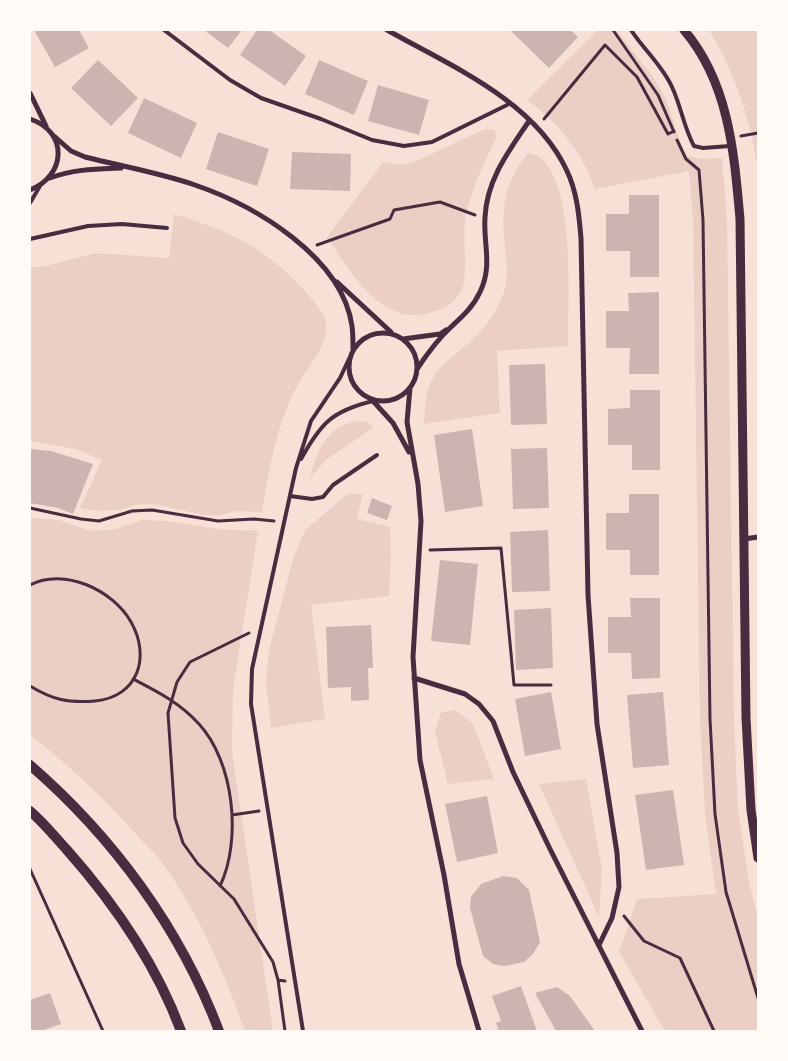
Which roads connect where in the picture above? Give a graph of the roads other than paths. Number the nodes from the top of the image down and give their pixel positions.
1 (164, 30) edge
2 (387, 30) edge
3 (631, 30) edge
4 (684, 30) edge
5 (30, 93) edge
6 (509, 104) junction
7 (30, 119) edge
8 (529, 121) junction
9 (46, 127) junction
10 (54, 136) junction
11 (732, 146) junction
12 (129, 168) junction
13 (50, 178) junction
14 (40, 186) junction
15 (30, 190) edge
16 (30, 203) edge
17 (167, 228) dead end
18 (30, 239) edge
19 (328, 273) junction
20 (451, 328) junction
21 (393, 334) junction
22 (403, 339) junction
23 (353, 349) junction
24 (349, 359) junction
25 (417, 368) junction
26 (410, 388) junction
27 (373, 400) junction
28 (377, 455) dead end
29 (413, 459) junction
30 (296, 468) junction
31 (290, 496) junction
32 (758, 537) edge
33 (744, 539) junction
34 (414, 678) junction
35 (30, 765) edge
36 (30, 811) edge
37 (758, 858) edge
38 (598, 945) junction
39 (181, 1031) edge
40 (219, 1031) edge
41 (304, 1031) edge
42 (479, 1031) edge
43 (642, 1031) edge

1 - 6 lane
2 - 6 street
3 - 11 lane
4 - 11 street
5 - 9 street
6 - 8 street
7 - 9 street
8 - 20 street
8 - 38 street
9 - 10 street
10 - 12 street
10 - 13 street
11 - 33 street
12 - 13 street
12 - 19 street
13 - 14 street
14 - 15 street
14 - 16 lane
17 - 18 lane
19 - 21 street
19 - 23 street
20 - 22 street
20 - 25 street
21 - 22 street
21 - 23 street
22 - 25 street
23 - 24 street
24 - 27 street
24 - 30 lane
25 - 26 street
26 - 27 street
26 - 29 street
27 - 29 street
27 - 30 lane
28 - 31 lane
29 - 34 street
30 - 31 lane
31 - 41 lane
32 - 33 street
33 - 37 street
34 - 38 street
34 - 42 street
35 - 40 main road
36 - 39 main road
38 - 43 street

